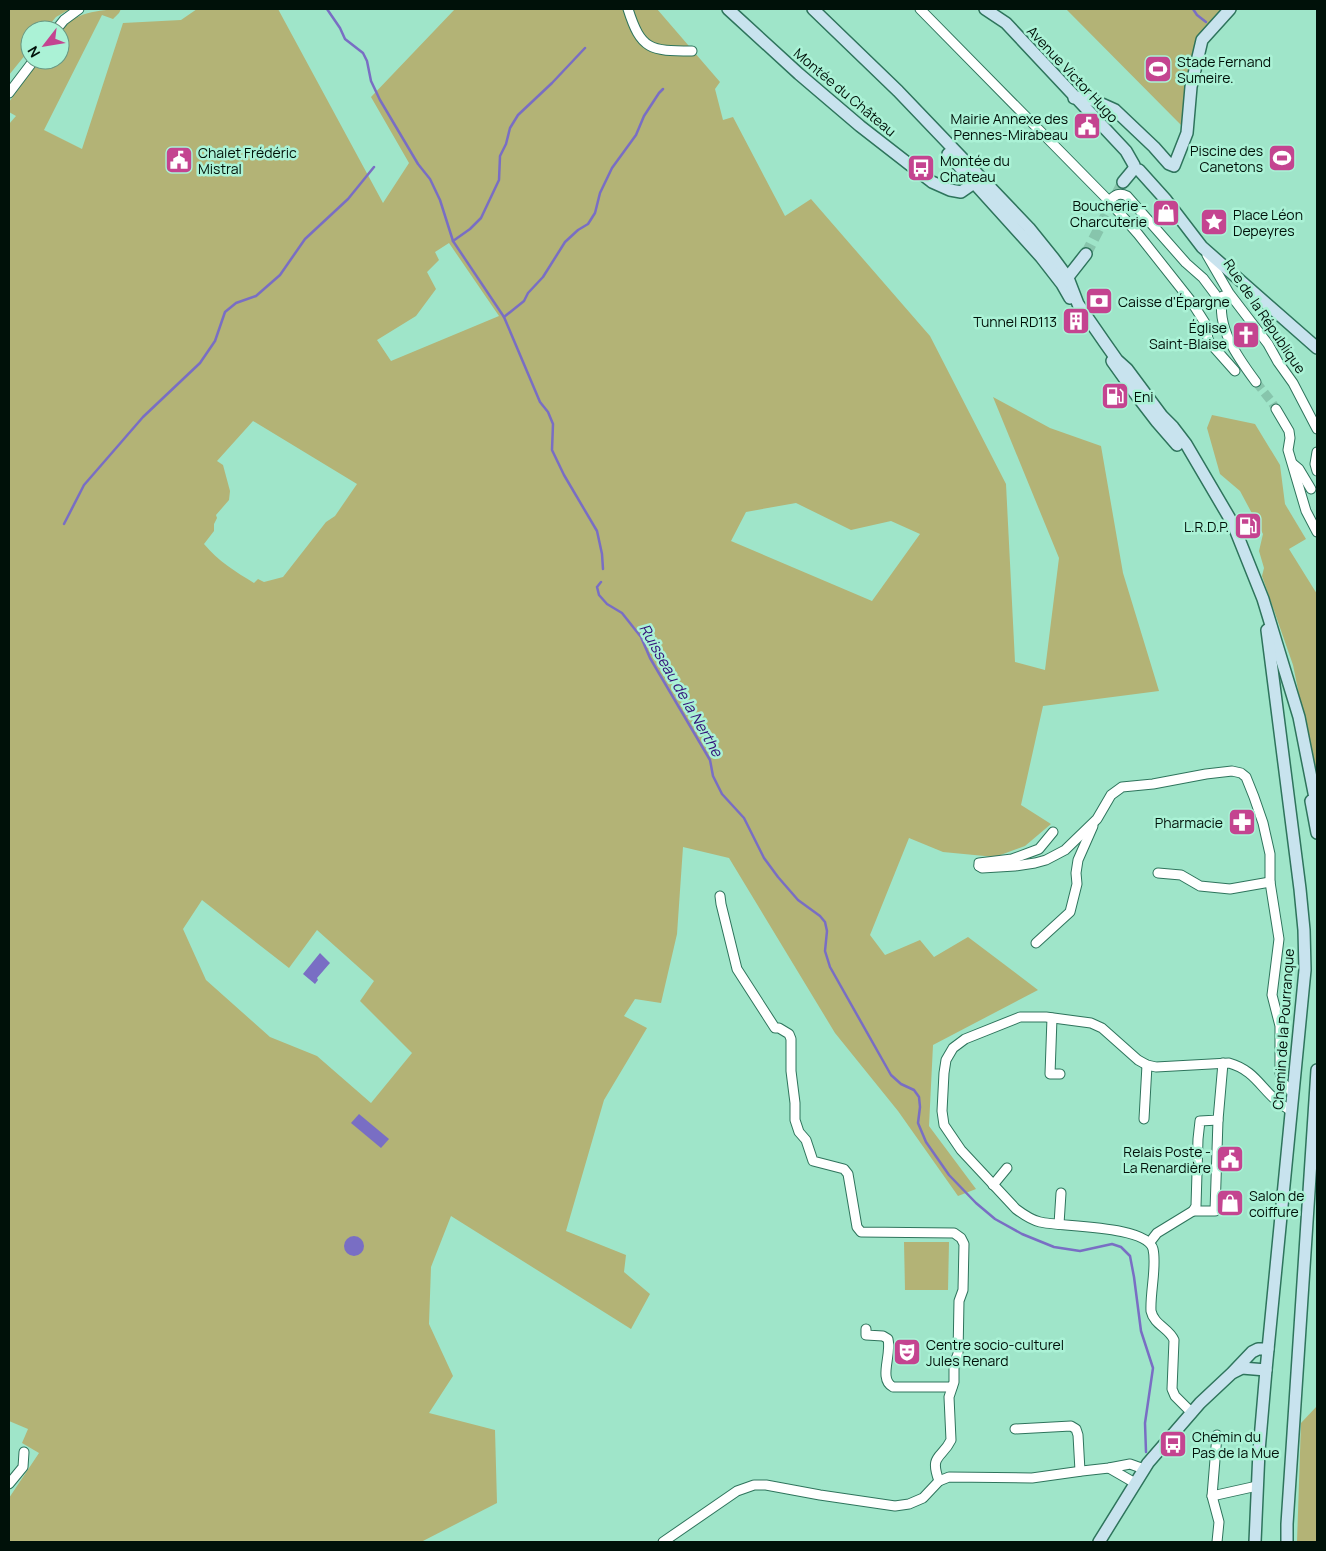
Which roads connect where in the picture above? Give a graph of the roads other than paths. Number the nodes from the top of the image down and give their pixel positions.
1 (79, 9) edge
2 (628, 9) edge
3 (728, 9) edge
4 (813, 9) edge
5 (920, 9) edge
6 (984, 9) edge
7 (1230, 9) edge
8 (64, 20) edge
9 (692, 51) dead end
10 (26, 70) edge
11 (9, 92) edge
12 (1074, 98) junction
13 (1135, 168) junction
14 (971, 177) junction
15 (1123, 182) tunnel mouth
16 (1109, 201) junction
17 (1202, 246) junction
18 (1086, 254) tunnel mouth
19 (1065, 281) junction
20 (1222, 302) junction
21 (1317, 348) edge
22 (1236, 371) dead end
23 (1256, 382) tunnel mouth
24 (1276, 409) tunnel mouth
25 (1317, 429) edge
26 (1317, 452) edge
27 (1293, 464) junction
28 (1317, 471) edge
29 (1311, 489) dead end
30 (1317, 532) edge
31 (1263, 599) junction
32 (1291, 692) junction
33 (1278, 711) junction
34 (1317, 808) edge
35 (1097, 819) junction
36 (1053, 832) dead end
37 (1317, 833) edge
38 (1158, 873) dead end
39 (1270, 882) junction
40 (720, 896) dead end
41 (1036, 944) dead end
42 (1052, 1018) junction
43 (1223, 1063) junction
44 (1146, 1065) junction
45 (1317, 1070) edge
46 (1060, 1074) dead end
47 (1293, 1093) junction
48 (1291, 1111) junction
49 (1144, 1119) dead end
50 (1218, 1120) junction
51 (1007, 1168) dead end
52 (993, 1184) junction
53 (1061, 1193) dead end
54 (1193, 1211) junction
55 (1059, 1224) junction
56 (1150, 1242) junction
57 (866, 1329) dead end
58 (1268, 1350) junction
59 (1266, 1370) junction
60 (1232, 1373) junction
61 (952, 1387) junction
62 (1192, 1412) junction
63 (1015, 1428) dead end
64 (1217, 1435) dead end
65 (24, 1452) dead end
66 (1110, 1468) junction
67 (1144, 1469) junction
68 (1080, 1471) junction
69 (939, 1481) junction
70 (9, 1484) edge
71 (1135, 1484) junction
72 (1257, 1486) junction
73 (1212, 1496) junction
74 (663, 1542) edge
75 (1099, 1542) edge
76 (1217, 1542) edge
77 (1255, 1542) edge
78 (1286, 1542) edge

1 - 8 street
2 - 9 street
3 - 14 street, Montée du Château
4 - 14 street
5 - 16 street
6 - 12 street, Avenue Victor Hugo
7 - 12 street
10 - 11 street
12 - 13 street, Avenue Victor Hugo
13 - 15 street
13 - 17 street, Avenue Victor Hugo
14 - 19 street
14 - 19 street
16 - 20 street
16 - 22 street
17 - 20 street
17 - 21 street, Avenue Victor Hugo
17 - 25 street, Rue de la République
18 - 19 street
19 - 31 street
20 - 23 street
24 - 27 street
26 - 28 street
27 - 29 street
27 - 30 street
31 - 32 street
31 - 33 street, Chemin de la Pourranque
32 - 33 street
32 - 34 street
32 - 37 street
33 - 47 street, Chemin de la Pourranque
35 - 36 street
35 - 39 street
35 - 41 street
38 - 39 street
39 - 47 street
40 - 61 street
42 - 44 street
42 - 46 street
42 - 52 street
43 - 44 street
43 - 48 street
43 - 50 street
44 - 49 street
45 - 78 street
47 - 48 street, Chemin de la Pourranque
48 - 58 street, Chemin de la Pourranque
50 - 54 street
50 - 54 street
51 - 52 street
52 - 55 street
53 - 55 street
54 - 56 street
55 - 56 street
56 - 62 street
57 - 61 street
58 - 59 street, Chemin de la Pourranque
58 - 60 street
59 - 60 street
59 - 72 street
60 - 62 street
61 - 69 street
62 - 67 street
63 - 68 street
64 - 73 street
65 - 70 street
66 - 67 street
66 - 68 street
66 - 71 street
67 - 71 street
68 - 69 street
69 - 74 street
71 - 75 street
72 - 73 street
72 - 77 street
73 - 76 street

